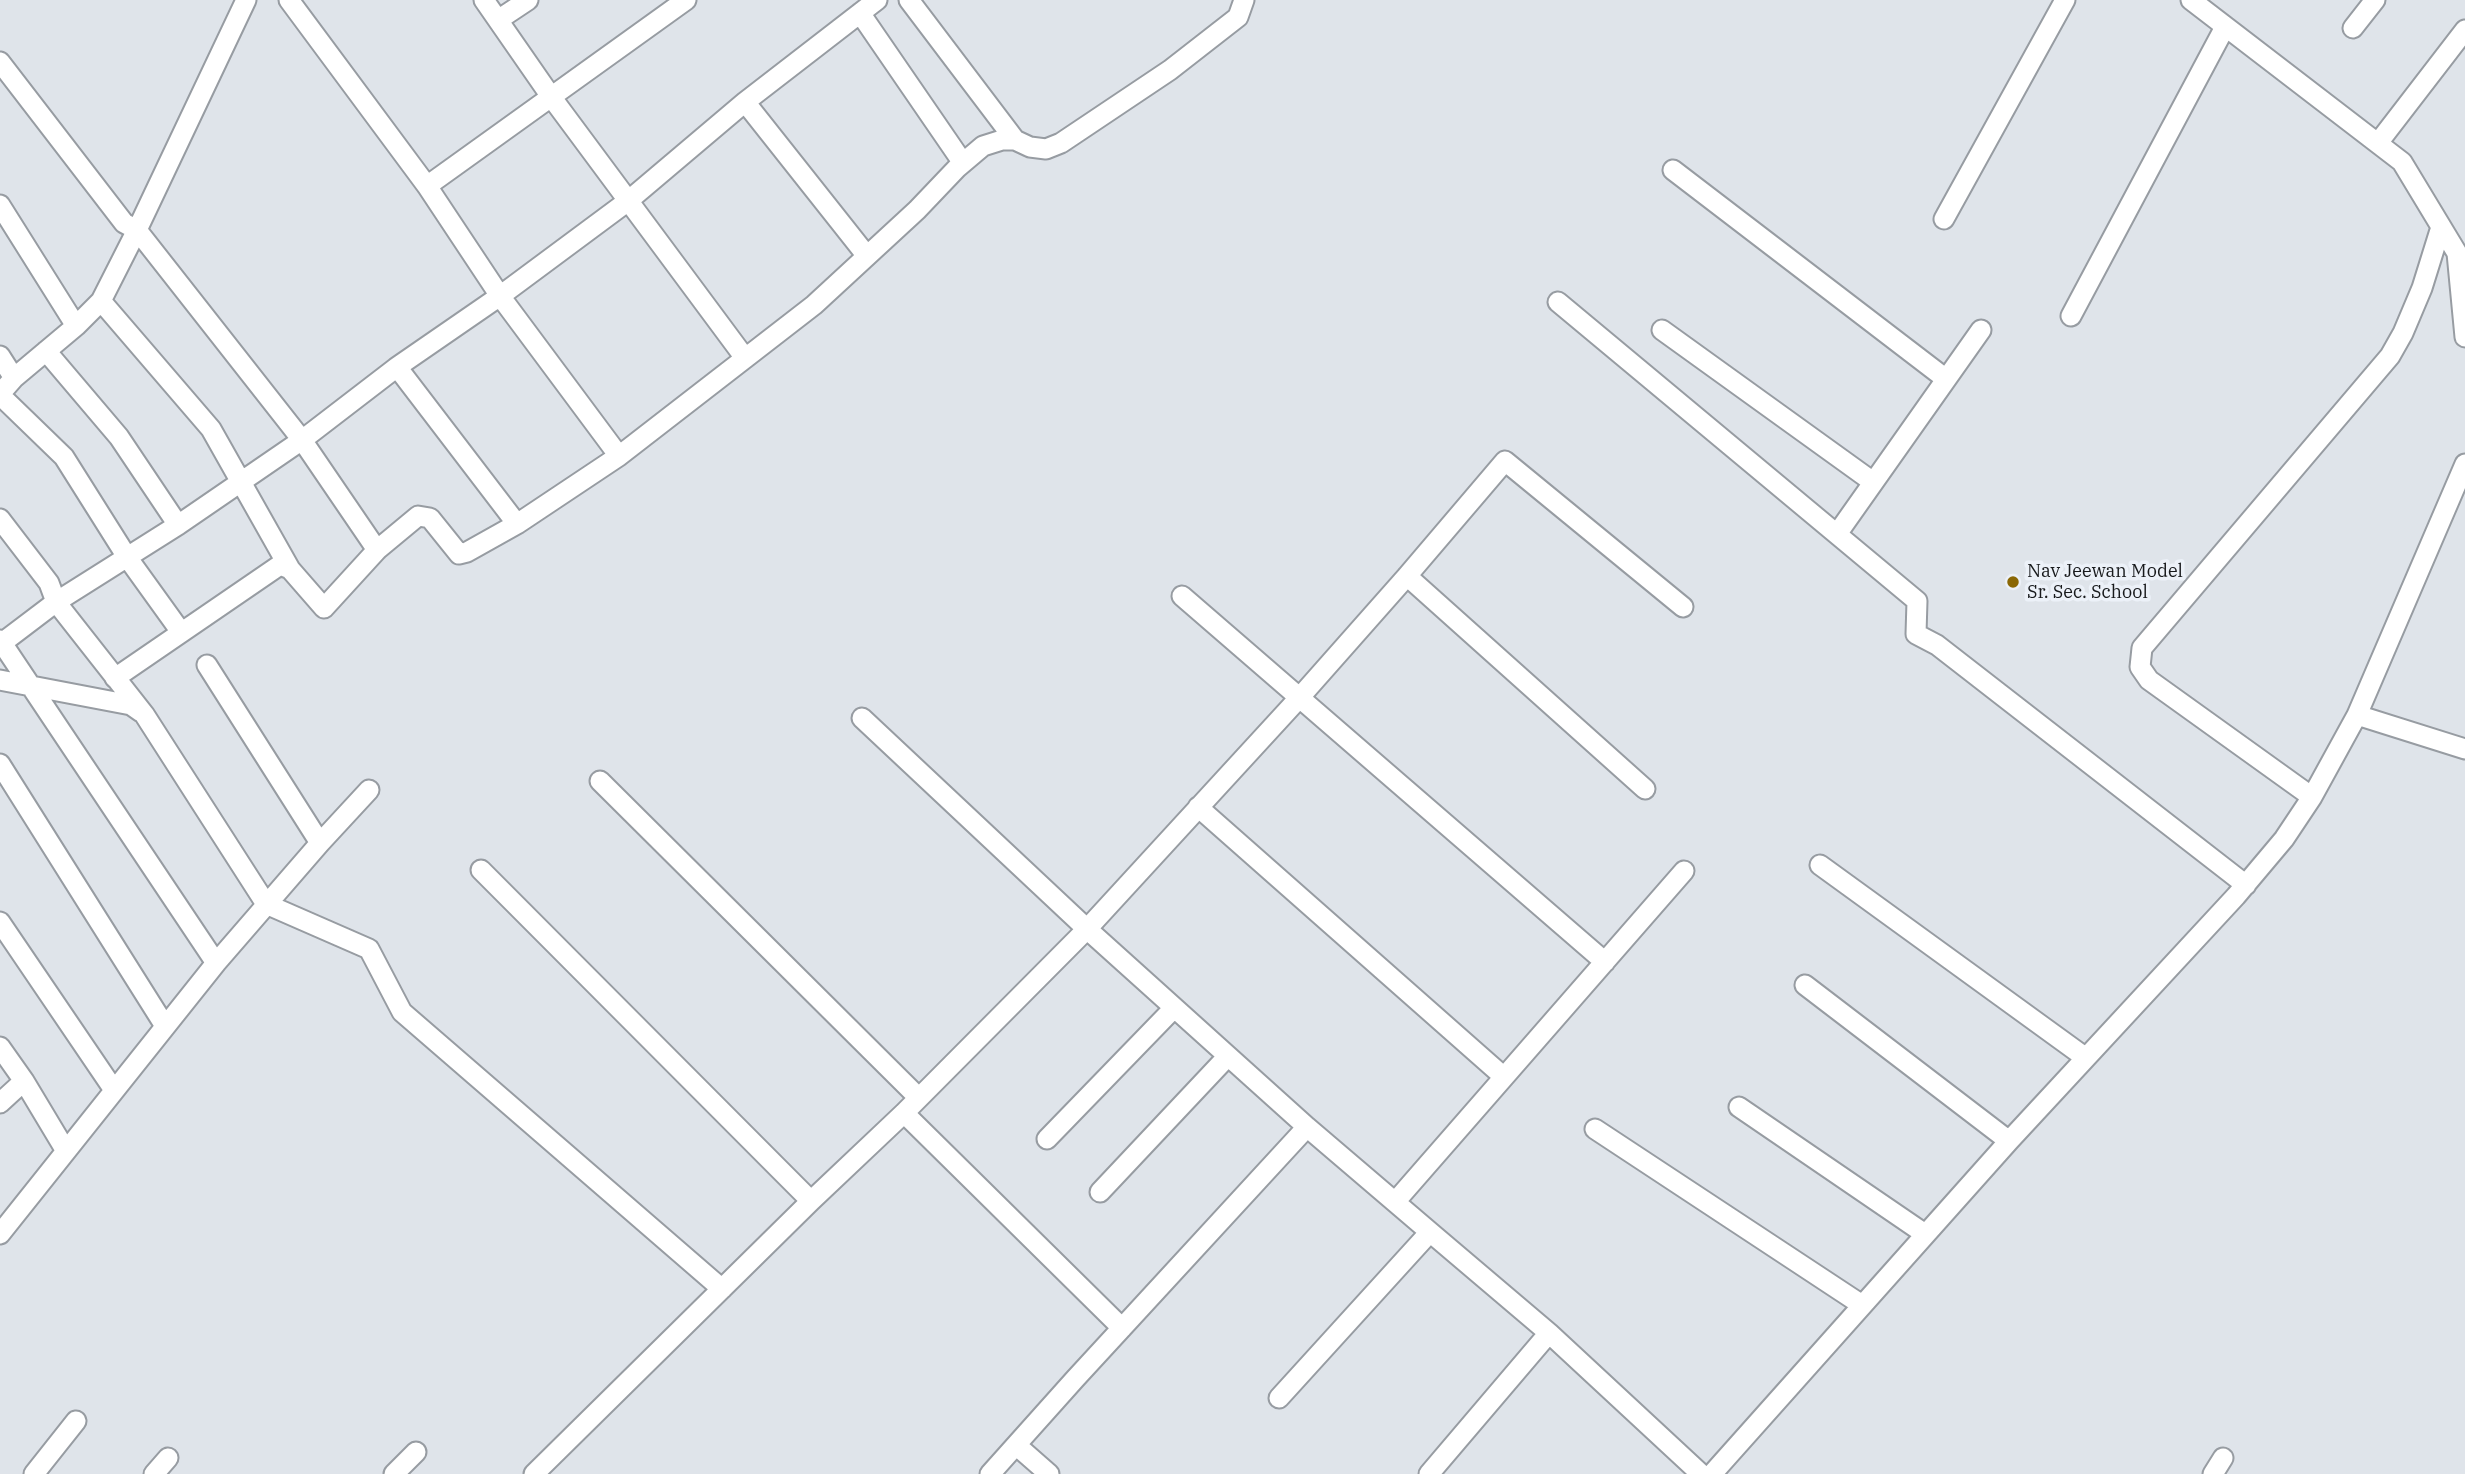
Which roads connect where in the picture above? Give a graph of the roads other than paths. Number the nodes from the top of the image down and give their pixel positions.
1 (289, 0) edge
2 (484, 0) edge
3 (528, 0) edge
4 (877, 0) edge
5 (909, 0) edge
6 (1244, 0) edge
7 (2065, 0) edge
8 (2191, 0) edge
9 (2375, 0) edge
10 (674, 3) edge
11 (239, 4) edge
12 (860, 13) junction
13 (498, 20) junction
14 (2225, 27) junction
15 (2353, 28) dead end
16 (2465, 30) edge
17 (0, 61) edge
18 (552, 98) junction
19 (745, 102) junction
20 (1015, 140) junction
21 (2378, 143) junction
22 (962, 163) junction
23 (1673, 170) dead end
24 (427, 186) junction
25 (628, 201) junction
26 (0, 205) edge
27 (1944, 219) dead end
28 (2441, 227) junction
29 (137, 230) junction
30 (2461, 249) edge
31 (867, 256) junction
32 (500, 296) junction
33 (101, 301) junction
34 (1558, 302) dead end
35 (2071, 316) dead end
36 (76, 326) junction
37 (1662, 330) dead end
38 (1981, 330) dead end
39 (2465, 337) edge
40 (46, 351) junction
41 (0, 356) edge
42 (745, 358) junction
43 (397, 367) junction
44 (13, 378) junction
45 (1946, 379) junction
46 (0, 395) edge
47 (302, 440) junction
48 (619, 456) junction
49 (2465, 464) edge
50 (242, 481) junction
51 (1873, 482) junction
52 (0, 519) edge
53 (517, 524) junction
54 (178, 525) junction
55 (1837, 534) junction
56 (377, 550) junction
57 (127, 557) junction
58 (290, 569) junction
59 (1407, 576) junction
60 (1182, 596) dead end
61 (56, 602) junction
62 (1683, 607) dead end
63 (181, 632) junction
64 (1, 641) edge
65 (208, 665) dead end
66 (115, 678) junction
67 (0, 680) edge
68 (32, 685) junction
69 (1300, 697) junction
70 (144, 714) junction
71 (2357, 715) junction
72 (862, 719) dead end
73 (2465, 749) edge
74 (0, 764) edge
75 (600, 780) dead end
76 (1645, 789) dead end
77 (369, 790) dead end
78 (2312, 797) junction
79 (1198, 807) junction
80 (320, 843) junction
81 (1820, 865) dead end
82 (481, 870) dead end
83 (1685, 871) dead end
84 (2246, 885) junction
85 (266, 904) junction
86 (0, 922) edge
87 (1087, 929) junction
88 (1605, 962) junction
89 (216, 963) junction
90 (1805, 985) dead end
91 (1174, 1008) junction
92 (165, 1026) junction
93 (0, 1047) edge
94 (1228, 1056) junction
95 (2086, 1058) junction
96 (1504, 1077) junction
97 (24, 1081) junction
98 (114, 1090) junction
99 (919, 1098) junction
100 (0, 1103) edge
101 (1739, 1107) dead end
102 (904, 1113) junction
103 (1307, 1127) junction
104 (1595, 1129) dead end
105 (1046, 1139) dead end
106 (2009, 1141) junction
107 (66, 1151) junction
108 (1100, 1192) dead end
109 (811, 1201) junction
110 (1395, 1202) junction
111 (1430, 1232) junction
112 (0, 1234) edge
113 (1925, 1234) junction
114 (722, 1289) junction
115 (1862, 1305) junction
116 (1122, 1328) junction
117 (1549, 1333) junction
118 (1279, 1398) dead end
119 (76, 1421) dead end
120 (1016, 1446) junction
121 (416, 1452) dead end
122 (168, 1458) dead end
123 (34, 1474) edge
124 (154, 1474) edge
125 (394, 1474) edge
126 (534, 1474) edge
127 (990, 1474) edge
128 (1049, 1474) edge
129 (1429, 1474) edge
130 (1701, 1474) edge
131 (1712, 1474) edge

1 - 24 street
2 - 13 street
3 - 13 street
4 - 12 street
5 - 20 street
6 - 20 street
7 - 27 street
8 - 14 street
9 - 15 street
10 - 18 street
11 - 29 street
12 - 19 street
12 - 22 street
13 - 18 street
14 - 21 street
14 - 35 street
16 - 21 street
17 - 29 street
18 - 24 street
18 - 25 street
19 - 25 street
19 - 31 street
20 - 22 street
21 - 28 street
22 - 31 street
23 - 45 street
24 - 32 street
25 - 32 street
25 - 42 street
26 - 36 street
28 - 30 street
28 - 78 street
29 - 33 street
29 - 47 street
30 - 39 street
31 - 42 street
32 - 43 street
32 - 48 street
33 - 36 street
33 - 50 street
34 - 55 street
36 - 40 street
37 - 51 street
38 - 45 street
40 - 44 street
40 - 54 street
41 - 44 street
42 - 48 street
43 - 47 street
43 - 53 street
44 - 46 street
45 - 51 street
46 - 57 street
47 - 50 street
47 - 56 street
48 - 53 street
49 - 71 street
50 - 54 street
50 - 58 street
51 - 55 street
52 - 61 street
53 - 56 street
54 - 57 street
55 - 84 street
56 - 58 street
57 - 61 street
57 - 63 street
58 - 63 street
59 - 62 street
59 - 69 street
59 - 76 street
60 - 69 street
61 - 64 street
61 - 66 street
63 - 66 street
64 - 68 street
65 - 80 street
66 - 70 street
67 - 68 street
68 - 70 street
68 - 89 street
69 - 79 street
69 - 88 street
70 - 85 street
71 - 73 street
71 - 78 street
72 - 87 street
74 - 92 street
75 - 99 street
77 - 80 street
78 - 84 street
79 - 87 street
79 - 96 street
80 - 85 street
81 - 95 street
82 - 109 street
83 - 88 street
84 - 95 street
85 - 89 street
85 - 114 street
86 - 98 street
87 - 91 street
87 - 99 street
88 - 96 street
89 - 92 street
90 - 106 street
91 - 94 street
91 - 105 street
92 - 98 street
93 - 97 street
94 - 103 street
94 - 108 street
95 - 106 street
96 - 110 street
97 - 100 street
97 - 107 street
98 - 107 street
99 - 102 street
101 - 113 street
102 - 109 street
102 - 116 street
103 - 110 street
103 - 116 street
104 - 115 street
106 - 113 street
107 - 112 street
109 - 114 street
110 - 111 street
111 - 117 street
111 - 118 street
113 - 115 street
114 - 126 street
115 - 131 street
116 - 120 street
117 - 129 street
117 - 130 street
119 - 123 street
120 - 127 street
120 - 128 street
121 - 125 street
122 - 124 street

